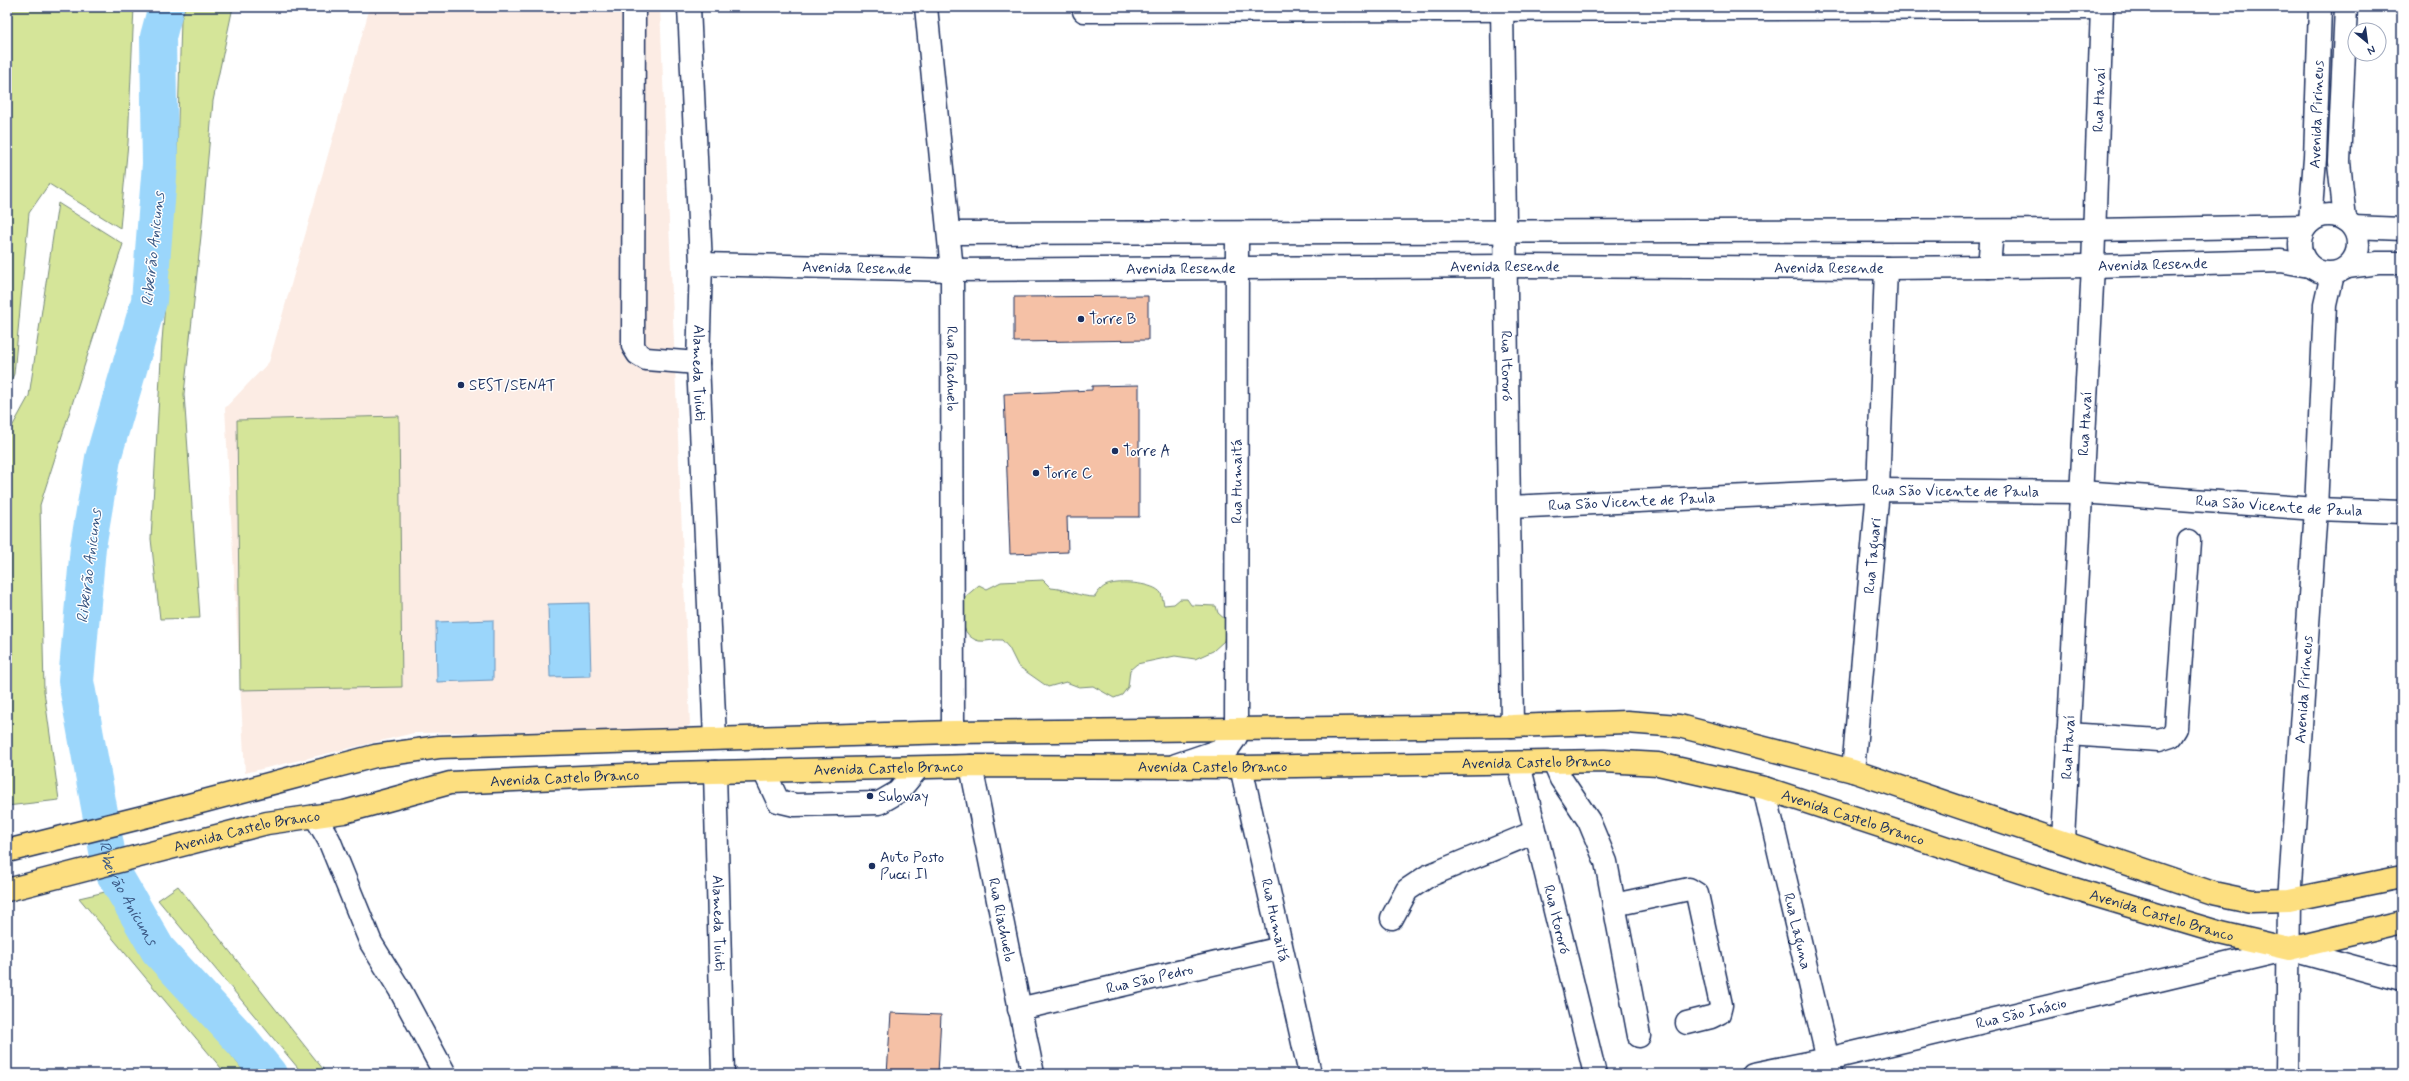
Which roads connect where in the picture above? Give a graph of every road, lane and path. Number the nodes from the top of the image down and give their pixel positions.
1 (634, 7) edge
2 (689, 7) edge
3 (926, 7) edge
4 (2102, 7) edge
5 (2320, 7) edge
6 (2346, 7) edge
7 (1502, 8) edge
8 (1084, 12) dead end
9 (2308, 224) junction
10 (2349, 224) junction
11 (2402, 229) edge
12 (2094, 230) junction
13 (1992, 231) junction
14 (949, 233) junction
15 (1505, 233) junction
16 (1237, 234) junction
17 (2402, 263) edge
18 (701, 264) junction
19 (1506, 266) junction
20 (2093, 266) junction
21 (1236, 267) junction
22 (1989, 267) junction
23 (1886, 268) junction
24 (952, 270) junction
25 (2326, 270) junction
26 (698, 363) junction
27 (1878, 490) junction
28 (2081, 492) junction
29 (1509, 507) junction
30 (2316, 509) junction
31 (2402, 512) edge
32 (2189, 541) dead end
33 (1512, 726) junction
34 (1236, 729) junction
35 (953, 732) junction
36 (2068, 734) junction
37 (715, 738) junction
38 (1554, 763) junction
39 (1520, 764) junction
40 (971, 766) junction
41 (1170, 766) junction
42 (1241, 767) junction
43 (918, 768) junction
44 (764, 771) junction
45 (1853, 771) junction
46 (715, 772) junction
47 (1764, 788) junction
48 (344, 812) junction
49 (315, 816) junction
50 (1535, 832) junction
51 (329, 840) junction
52 (2063, 840) junction
53 (7, 851) edge
54 (2402, 877) edge
55 (7, 890) edge
56 (2289, 900) junction
57 (1614, 905) junction
58 (1392, 918) dead end
59 (2402, 922) edge
60 (1281, 948) junction
61 (2289, 949) junction
62 (2402, 980) edge
63 (1018, 1009) junction
64 (1686, 1023) dead end
65 (1639, 1036) dead end
66 (1830, 1067) edge
67 (445, 1074) edge
68 (723, 1074) edge
69 (1033, 1074) edge
70 (1310, 1074) edge
71 (1594, 1074) edge
72 (1753, 1074) edge
73 (2287, 1074) edge

1 - 26 street
2 - 18 street, Alameda Tuiuti
3 - 14 street, Rua Riachuelo
4 - 7 street
4 - 12 street, Rua Havaí
5 - 9 street, Avenida Pirineus
6 - 10 street, Avenida Pirineus
7 - 8 street
7 - 15 street, Rua Itororó
9 - 10 street
9 - 12 street
9 - 25 street
10 - 11 street
10 - 25 street
12 - 13 street
12 - 20 street, Rua Havaí
13 - 15 street
13 - 22 street
14 - 16 street
14 - 24 street, Rua Riachuelo
15 - 16 street
15 - 19 street, Rua Itororó
16 - 21 street, Rua Humaitá
17 - 25 street, Avenida Resende
18 - 24 street, Avenida Resende
18 - 26 street, Alameda Tuiuti
19 - 21 street, Avenida Resende
19 - 23 street, Avenida Resende
19 - 29 street, Rua Itororó
20 - 22 street, Avenida Resende
20 - 25 street, Avenida Resende
20 - 28 street, Rua Havaí
21 - 24 street, Avenida Resende
21 - 34 street, Rua Humaitá
22 - 23 street, Avenida Resende
23 - 27 street, Rua Taguari
24 - 35 street, Rua Riachuelo
25 - 30 street, Avenida Pirineus
26 - 37 street, Alameda Tuiuti
27 - 28 street, Rua São Vicente de Paula
27 - 29 street, Rua São Vicente de Paula
27 - 45 street, Rua Taguari
28 - 30 street, Rua São Vicente de Paula
28 - 36 street, Rua Havaí
29 - 33 street, Rua Itororó
30 - 31 street, Rua São Vicente de Paula
30 - 56 street, Avenida Pirineus
32 - 36 street
33 - 34 main road
33 - 45 main road
34 - 35 main road
34 - 41 street, Rua Humaitá
35 - 37 main road
36 - 52 street, Rua Havaí
37 - 53 main road
38 - 39 main road, Avenida Castelo Branco
38 - 47 main road, Avenida Castelo Branco
38 - 57 street
39 - 42 main road, Avenida Castelo Branco
39 - 50 street, Rua Itororó
40 - 41 main road, Avenida Castelo Branco
40 - 43 main road, Avenida Castelo Branco
40 - 63 street, Rua Riachuelo
41 - 42 main road, Avenida Castelo Branco
42 - 60 street, Rua Humaitá
43 - 44 main road, Avenida Castelo Branco
43 - 44 street
44 - 46 main road, Avenida Castelo Branco
45 - 52 main road
46 - 48 main road, Avenida Castelo Branco
46 - 68 street, Alameda Tuiuti
47 - 61 main road, Avenida Castelo Branco
47 - 66 street, Rua Laguna
48 - 49 main road, Avenida Castelo Branco
48 - 51 street
49 - 51 street
49 - 55 main road, Avenida Castelo Branco
50 - 58 street
50 - 71 street, Rua Itororó
51 - 67 street
52 - 56 main road
54 - 56 main road
56 - 61 street, Avenida Pirineus
57 - 64 street
57 - 65 street
59 - 61 main road, Avenida Castelo Branco
60 - 63 street, Rua São Pedro
60 - 70 street, Rua Humaitá
61 - 62 street
61 - 66 street, Rua São Inácio
61 - 73 street, Avenida Pirineus
63 - 69 street, Rua Riachuelo
66 - 72 street, Rua São Inácio

